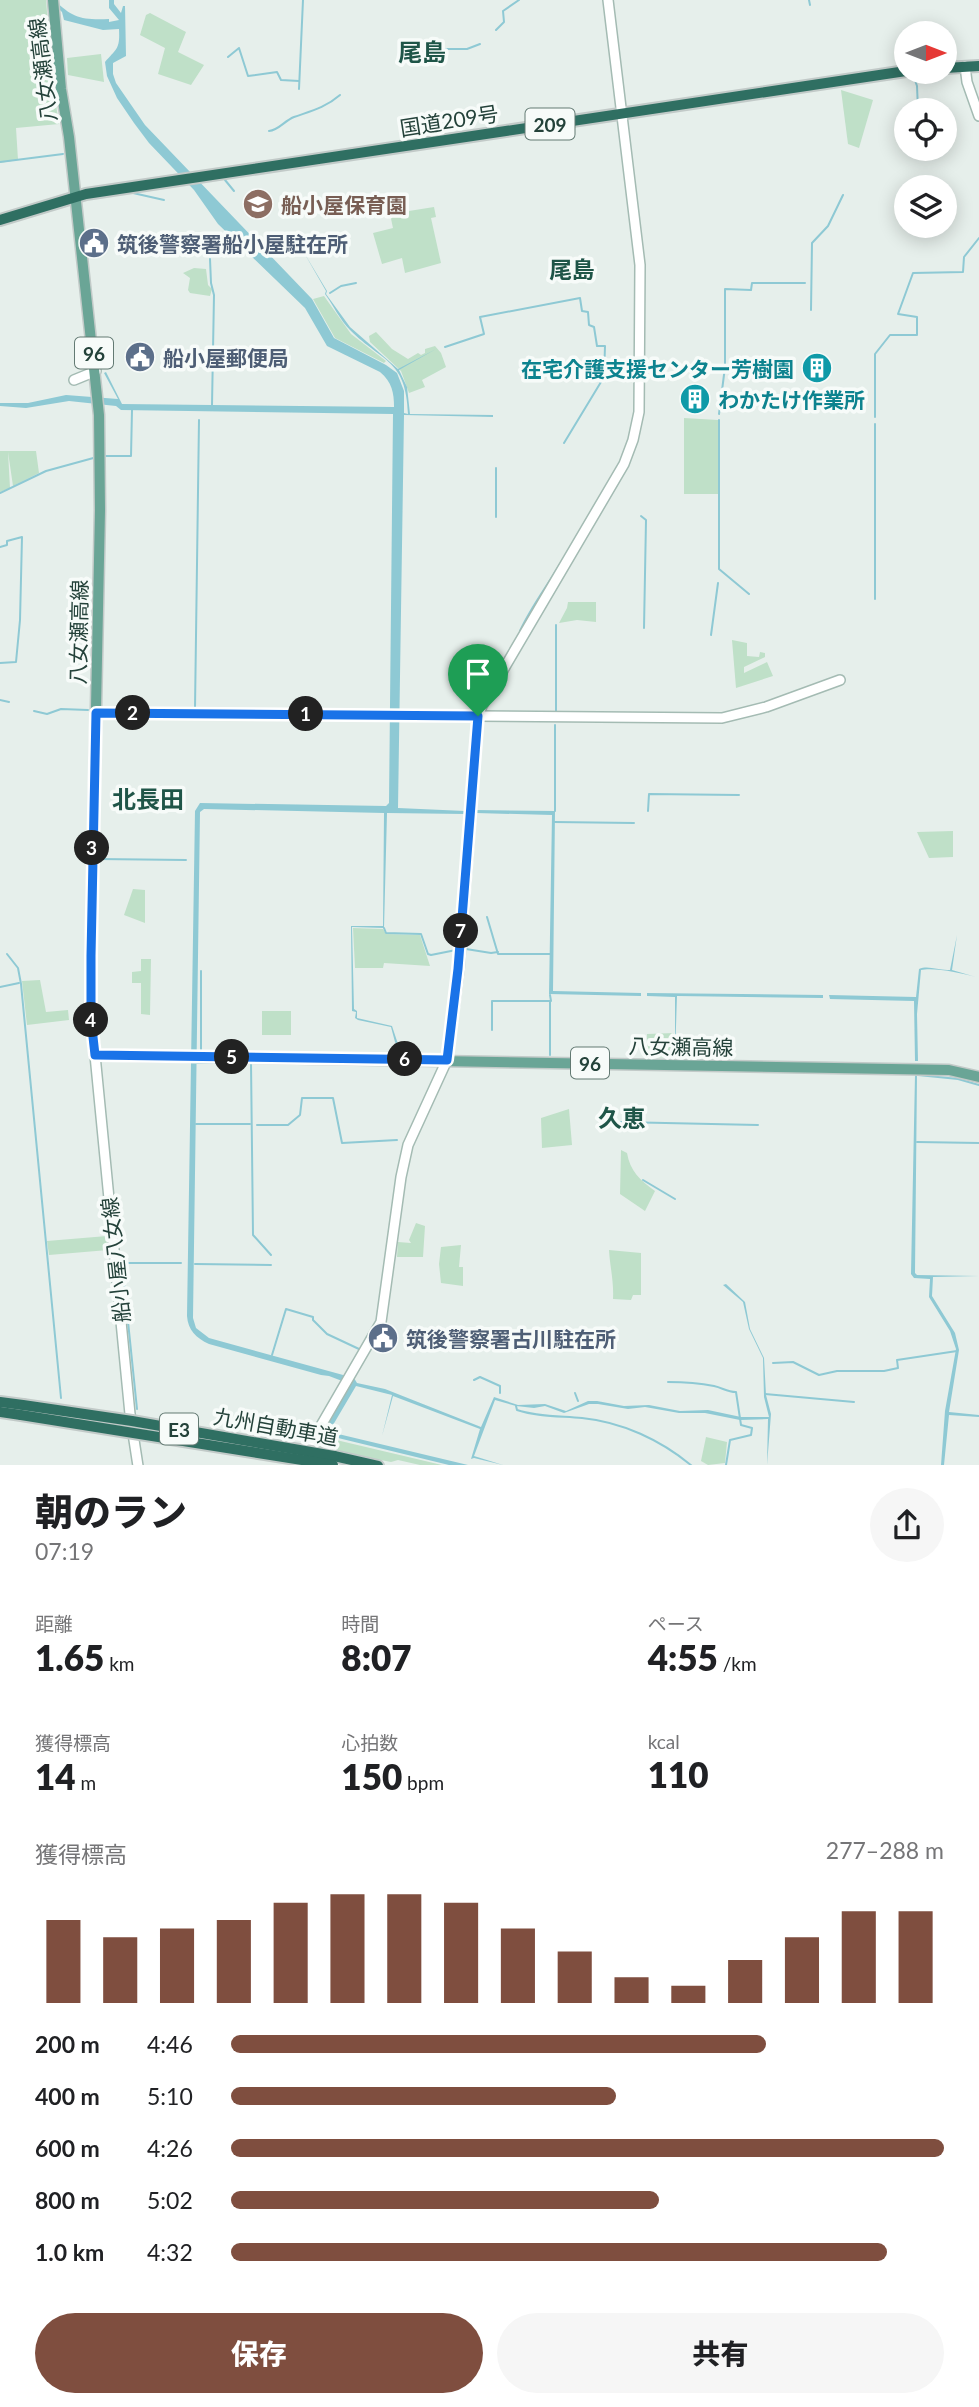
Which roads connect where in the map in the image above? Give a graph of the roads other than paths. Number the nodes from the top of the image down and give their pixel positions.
1 (608, 0) edge
2 (54, 4) edge
3 (965, 66) junction
4 (979, 66) edge
5 (957, 67) edge
6 (894, 73) edge
7 (621, 114) junction
8 (979, 116) edge
9 (76, 198) junction
10 (0, 220) edge
11 (96, 371) junction
12 (74, 380) dead end
13 (840, 680) dead end
14 (96, 713) junction
15 (478, 716) junction
16 (95, 1055) junction
17 (447, 1060) junction
18 (979, 1077) edge
19 (0, 1402) edge
20 (22, 1410) junction
21 (0, 1412) edge
22 (333, 1462) edge
23 (138, 1465) edge
24 (302, 1465) edge
25 (378, 1465) edge

1 - 7 street
2 - 9 main road, 八女瀬高線 / 96
3 - 4 highway
3 - 5 highway
3 - 8 street
6 - 7 highway, 国道209号 / 209
7 - 9 highway, 国道209号 / 209
7 - 15 street
9 - 10 highway, 国道209号 / 209
9 - 11 main road, 八女瀬高線 / 96
11 - 12 street
11 - 14 main road, 八女瀬高線 / 96
13 - 15 street
14 - 15 street
14 - 16 main road, 八女瀬高線 / 96
15 - 17 street
16 - 17 main road, 八女瀬高線 / 96
16 - 23 street, 船小屋八女線
17 - 18 main road, 八女瀬高線 / 96
17 - 24 street
19 - 20 highway, 九州自動車道 / E3
20 - 21 highway, 九州自動車道 / E3
20 - 22 highway, 九州自動車道 / E3, bridge
22 - 25 highway, 九州自動車道 / E3

